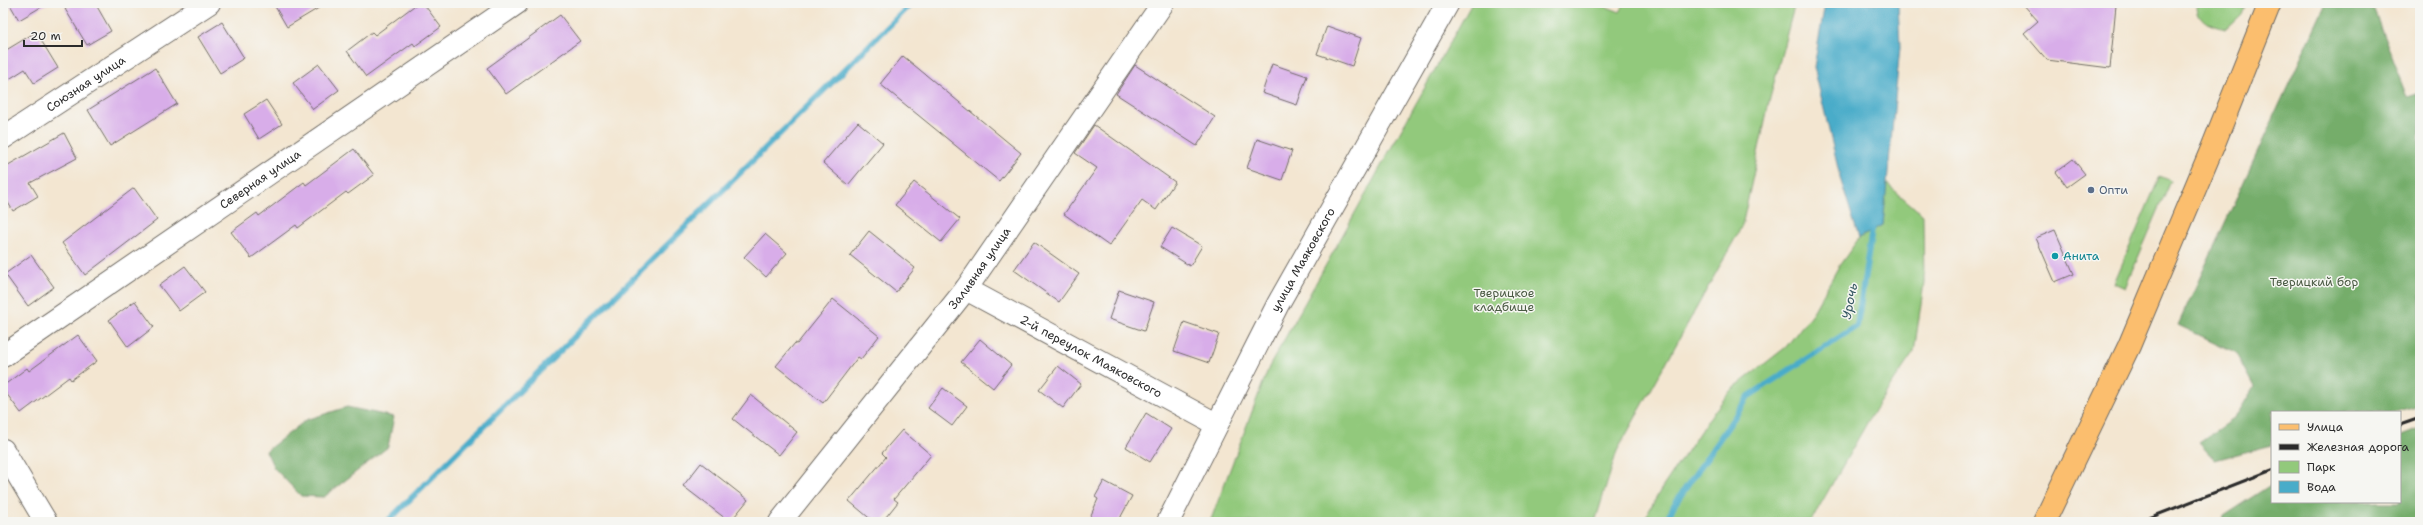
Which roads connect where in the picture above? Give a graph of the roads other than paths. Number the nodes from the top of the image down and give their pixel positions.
1 (209, 3) edge
2 (517, 3) edge
3 (1163, 3) edge
4 (1448, 3) edge
5 (2270, 3) edge
6 (3, 138) edge
7 (966, 289) junction
8 (3, 356) edge
9 (1216, 424) junction
10 (3, 450) edge
11 (791, 518) edge
12 (46, 522) edge
13 (1168, 522) edge
14 (2044, 522) edge

1 - 6 street, Союзная улица
2 - 8 street, Северная улица
3 - 7 street, Заливная улица
4 - 9 street, улица Маяковского
5 - 14 main road
7 - 9 street, 2-й переулок Маяковского
7 - 11 street, Заливная улица
9 - 13 street, улица Маяковского
10 - 12 street

